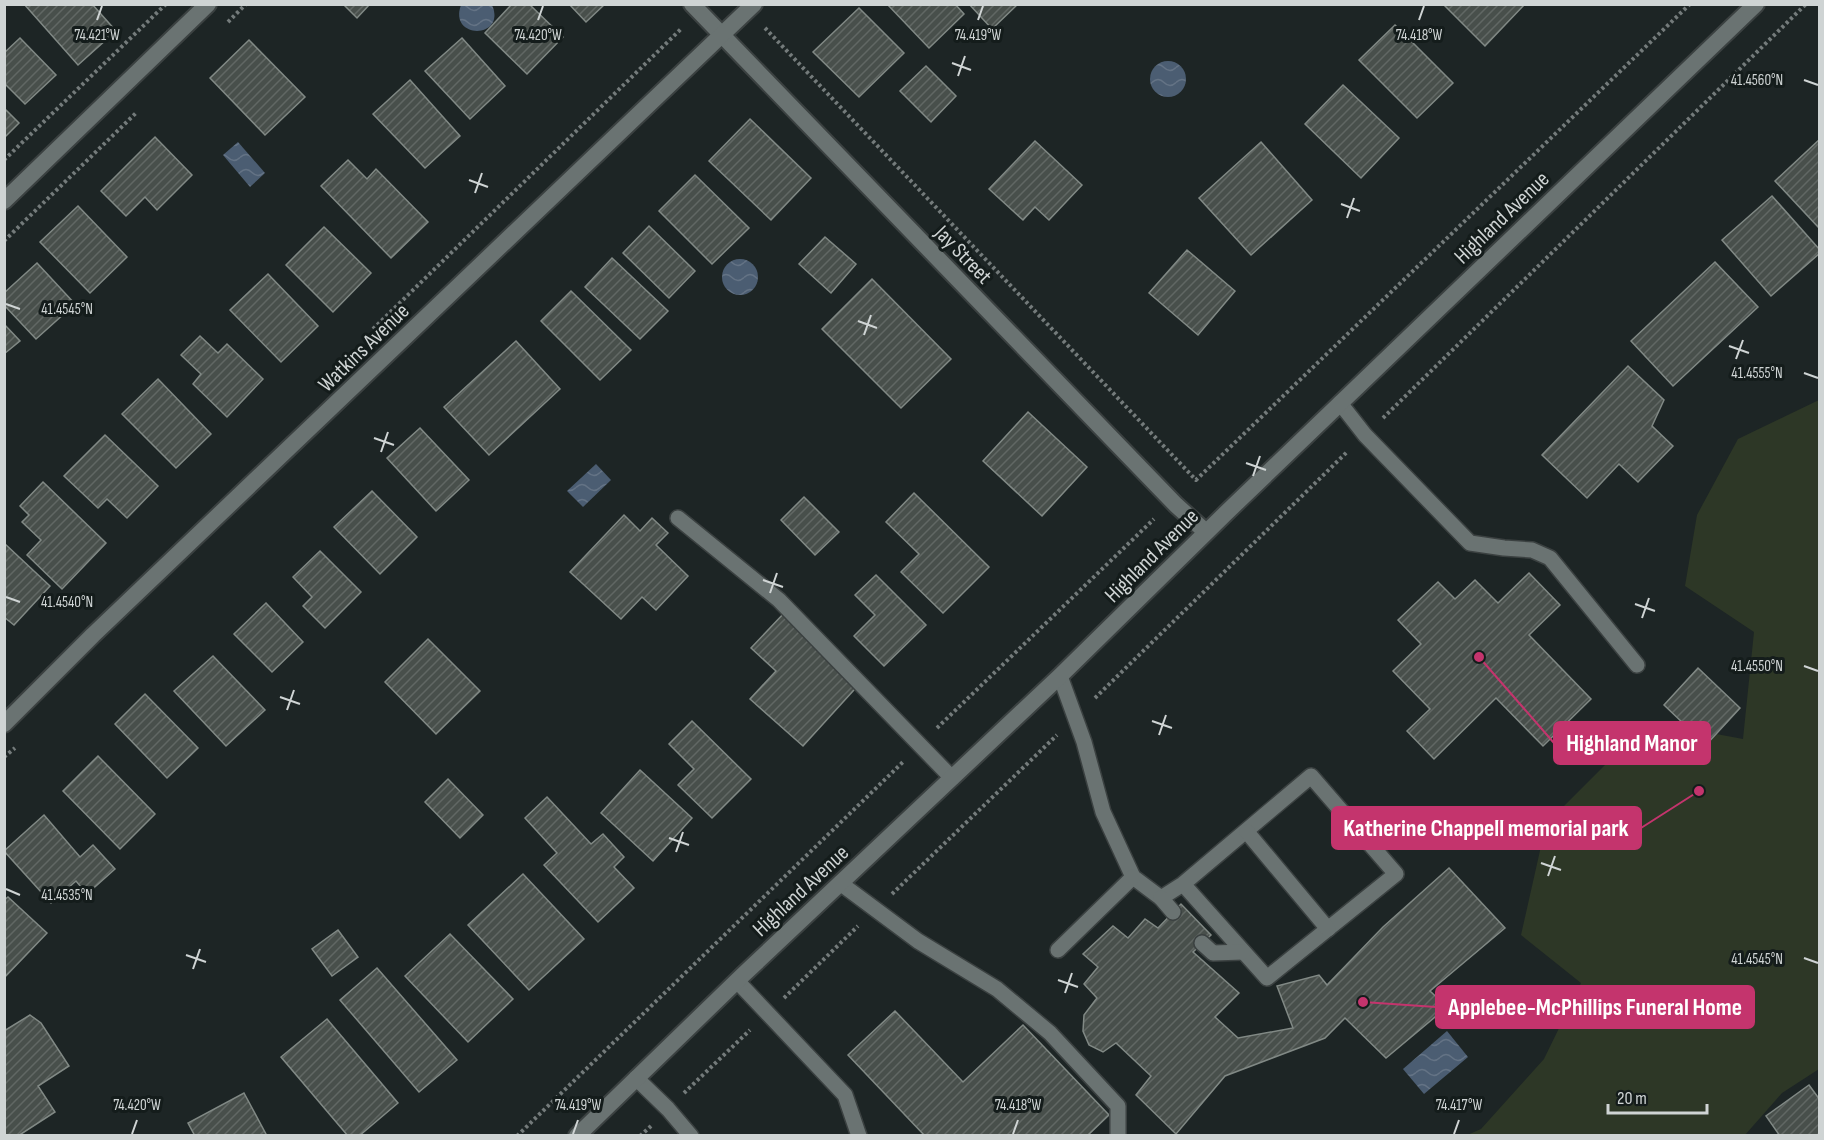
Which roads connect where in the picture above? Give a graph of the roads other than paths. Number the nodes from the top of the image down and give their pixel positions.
1 (208, 4) edge
2 (692, 4) edge
3 (754, 4) edge
4 (1756, 4) edge
5 (721, 36) junction
6 (4, 201) edge
7 (1340, 403) junction
8 (678, 518) dead end
9 (1206, 532) junction
10 (1637, 665) dead end
11 (1060, 676) junction
12 (4, 724) edge
13 (952, 778) junction
14 (1247, 832) junction
15 (1133, 877) junction
16 (840, 883) junction
17 (1183, 884) junction
18 (1161, 898) junction
19 (1173, 912) dead end
20 (1329, 929) junction
21 (1202, 943) dead end
22 (1058, 950) dead end
23 (1243, 952) junction
24 (737, 981) junction
25 (636, 1078) junction
26 (577, 1136) edge
27 (691, 1136) edge
28 (859, 1136) edge
29 (1118, 1136) edge

1 - 6 street
2 - 5 street, Jay Street
3 - 5 street, Watkins Avenue
4 - 7 street, Highland Avenue
5 - 9 street, Jay Street
5 - 12 street, Watkins Avenue
7 - 9 street, Highland Avenue
7 - 10 lane
8 - 13 lane
9 - 11 street, Highland Avenue
11 - 13 street, Highland Avenue
11 - 15 lane
13 - 16 street, Highland Avenue
14 - 17 lane
14 - 20 lane
14 - 20 lane
15 - 18 lane
15 - 22 lane
16 - 24 street, Highland Avenue
16 - 29 lane
17 - 18 lane
17 - 23 lane
18 - 19 lane
20 - 23 lane
21 - 23 lane
24 - 25 street, Highland Avenue
24 - 28 lane
25 - 26 street, Highland Avenue
25 - 27 lane

